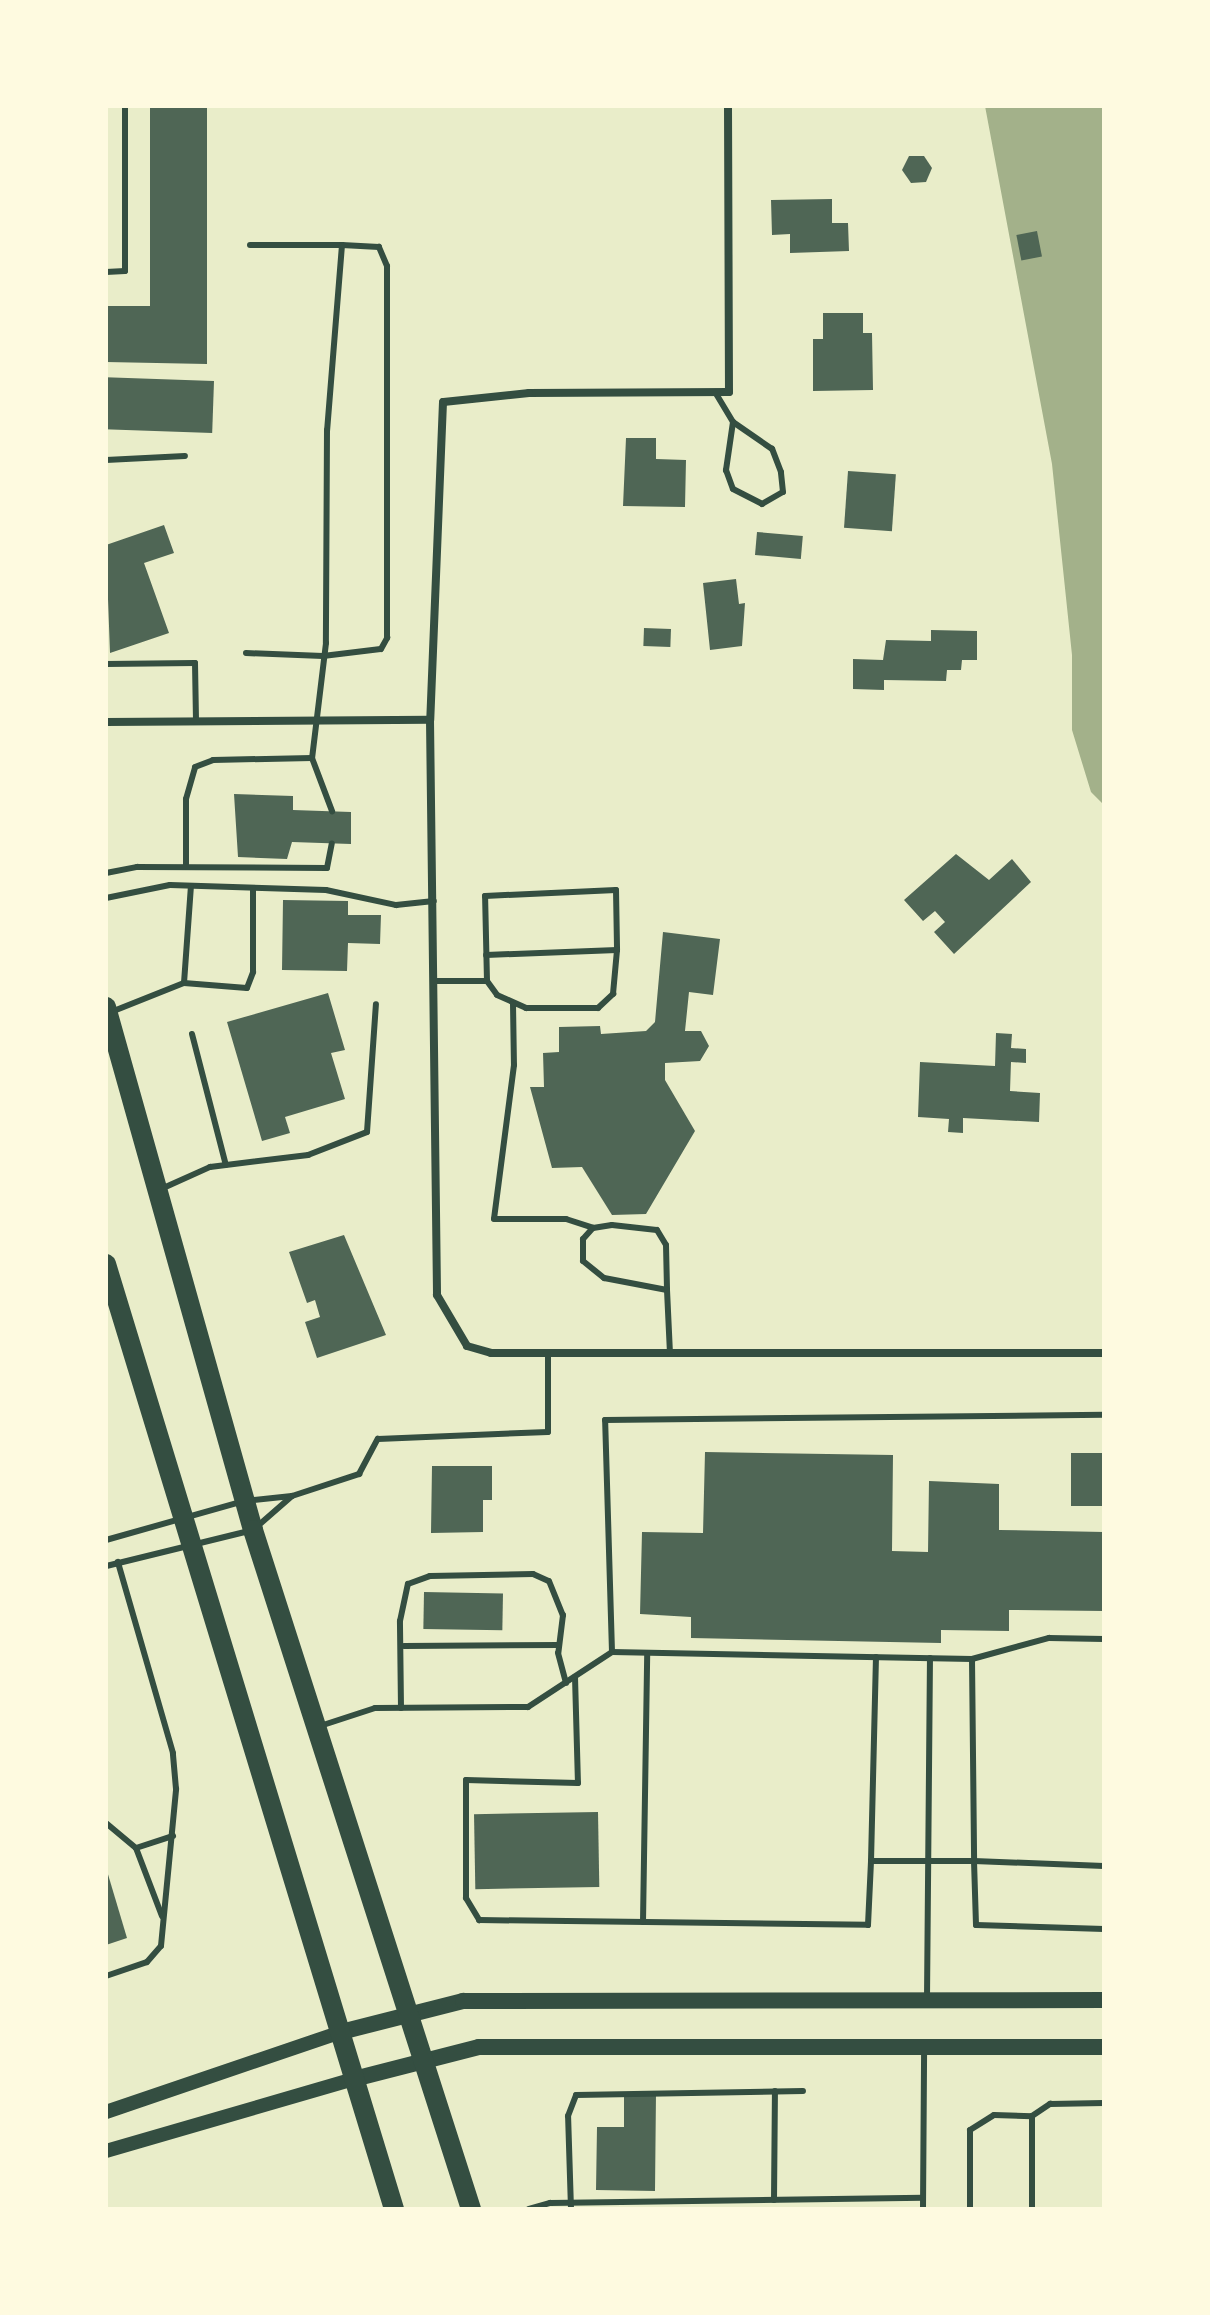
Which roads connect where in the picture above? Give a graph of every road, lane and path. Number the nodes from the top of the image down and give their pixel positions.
1 (125, 106) edge
2 (728, 106) edge
3 (250, 245) dead end
4 (342, 245) junction
5 (106, 272) edge
6 (715, 392) junction
7 (733, 422) junction
8 (185, 456) dead end
9 (106, 460) edge
10 (246, 653) dead end
11 (323, 656) junction
12 (106, 664) edge
13 (316, 717) junction
14 (430, 720) junction
15 (196, 721) junction
16 (106, 722) edge
17 (312, 758) junction
18 (332, 811) dead end
19 (332, 843) dead end
20 (186, 867) junction
21 (106, 873) edge
22 (191, 886) junction
23 (253, 888) junction
24 (106, 898) edge
25 (434, 901) junction
26 (617, 950) junction
27 (486, 955) junction
28 (433, 981) junction
29 (487, 981) junction
30 (184, 983) junction
31 (376, 1004) dead end
32 (513, 1004) junction
33 (107, 1010) edge
34 (192, 1034) dead end
35 (226, 1165) junction
36 (157, 1190) junction
37 (593, 1228) junction
38 (106, 1264) edge
39 (667, 1290) junction
40 (548, 1353) junction
41 (670, 1353) junction
42 (1104, 1353) edge
43 (1104, 1415) edge
44 (292, 1496) junction
45 (244, 1501) junction
46 (182, 1519) junction
47 (253, 1530) junction
48 (106, 1540) edge
49 (190, 1545) junction
50 (118, 1562) junction
51 (106, 1566) edge
52 (1104, 1639) edge
53 (559, 1645) junction
54 (404, 1646) junction
55 (612, 1652) junction
56 (647, 1655) junction
57 (876, 1657) junction
58 (930, 1658) junction
59 (972, 1659) junction
60 (575, 1677) junction
61 (566, 1683) junction
62 (401, 1708) junction
63 (317, 1727) junction
64 (106, 1823) edge
65 (173, 1836) junction
66 (136, 1848) junction
67 (871, 1861) junction
68 (928, 1861) junction
69 (974, 1861) junction
70 (1104, 1866) edge
71 (164, 1920) junction
72 (643, 1922) junction
73 (1104, 1929) edge
74 (106, 1976) edge
75 (1104, 2000) edge
76 (927, 2001) junction
77 (410, 2012) junction
78 (341, 2032) junction
79 (924, 2046) junction
80 (1104, 2047) edge
81 (426, 2057) junction
82 (354, 2079) junction
83 (775, 2091) junction
84 (803, 2091) dead end
85 (1104, 2103) edge
86 (106, 2112) edge
87 (1032, 2116) junction
88 (106, 2151) edge
89 (923, 2198) junction
90 (774, 2200) junction
91 (805, 2200) junction
92 (570, 2206) edge
93 (394, 2209) edge
94 (471, 2209) edge
95 (529, 2209) edge
96 (804, 2209) edge
97 (923, 2209) edge
98 (970, 2209) edge
99 (1032, 2209) edge

1 - 5 lane
2 - 6 street
3 - 4 lane
4 - 11 lane
4 - 11 lane
6 - 7 lane
6 - 14 street
7 - 7 lane
8 - 9 lane
10 - 11 lane
11 - 13 lane
12 - 15 lane
13 - 14 street
13 - 15 street
13 - 17 lane
14 - 25 street
15 - 16 street
17 - 18 lane
17 - 20 lane
19 - 20 lane
20 - 21 lane
22 - 23 lane
22 - 24 lane
22 - 30 lane
23 - 25 lane
23 - 30 lane
25 - 28 street
26 - 27 lane
26 - 27 lane
26 - 32 lane
27 - 29 lane
28 - 29 lane
28 - 40 street
29 - 32 lane
30 - 33 lane
31 - 35 lane
32 - 37 lane
33 - 36 main road
34 - 35 lane
35 - 36 lane
36 - 45 main road
37 - 39 lane
37 - 39 lane
38 - 46 main road
39 - 41 lane
40 - 41 street
40 - 44 lane
41 - 42 street
43 - 55 lane
44 - 45 lane
44 - 47 lane
45 - 46 lane
45 - 47 main road
46 - 48 lane
46 - 49 main road
47 - 49 lane
47 - 63 main road
49 - 50 lane
49 - 78 main road
50 - 51 lane
50 - 65 lane
52 - 59 lane
53 - 54 lane
53 - 54 lane
53 - 61 lane
54 - 62 lane
55 - 56 lane
55 - 60 lane
56 - 57 lane
56 - 72 lane
57 - 58 lane
57 - 67 lane
58 - 59 lane
58 - 68 lane
59 - 69 lane
60 - 61 lane
60 - 72 lane
61 - 62 lane
62 - 63 lane
63 - 77 main road
64 - 66 lane
65 - 66 lane
65 - 71 lane
66 - 71 lane
67 - 68 lane
67 - 72 lane
68 - 69 lane
68 - 76 lane
69 - 70 lane
69 - 73 lane
71 - 74 lane
75 - 76 main road
76 - 77 main road
77 - 78 main road
77 - 81 main road
78 - 82 main road
78 - 86 street
79 - 80 main road
79 - 81 main road
79 - 89 lane
81 - 82 main road
81 - 94 main road
82 - 88 street
82 - 93 main road
83 - 84 lane
83 - 90 lane
83 - 92 lane
85 - 87 lane
87 - 98 lane
87 - 99 lane
89 - 91 lane
89 - 97 lane
90 - 91 lane
90 - 92 lane
91 - 96 lane
92 - 95 lane

